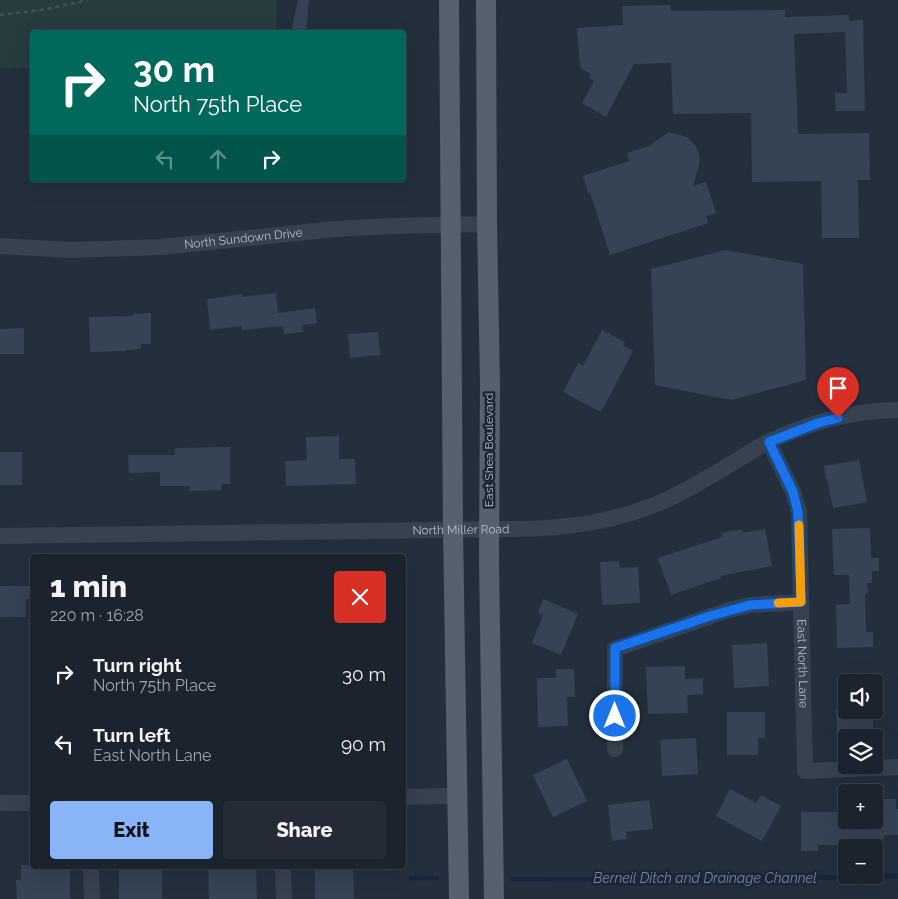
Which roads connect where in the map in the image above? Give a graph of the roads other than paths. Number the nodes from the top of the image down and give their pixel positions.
1 (449, 0) edge
2 (486, 0) edge
3 (486, 224) junction
4 (451, 225) junction
5 (0, 246) edge
6 (898, 410) edge
7 (769, 442) junction
8 (453, 530) junction
9 (489, 530) junction
10 (0, 536) edge
11 (801, 602) junction
12 (615, 749) dead end
13 (898, 767) edge
14 (458, 796) junction
15 (406, 797) edge
16 (0, 803) edge
17 (30, 803) edge
18 (91, 869) edge
19 (283, 869) edge
20 (92, 899) edge
21 (284, 899) edge
22 (459, 899) edge
23 (494, 899) edge

1 - 4 main road
2 - 3 main road, East Shea Boulevard
3 - 4 street, North Sundown Drive
3 - 9 main road, East Shea Boulevard
4 - 5 street, North Sundown Drive
4 - 8 main road
6 - 7 street, North Miller Road
7 - 9 street, North Miller Road
7 - 11 street, East North Lane
8 - 9 street, North Miller Road
8 - 10 street, North Miller Road
8 - 14 main road
9 - 23 main road, East Shea Boulevard
11 - 12 street
11 - 13 street, East North Lane
14 - 15 street
14 - 22 main road
16 - 17 street
18 - 20 street
19 - 21 street

